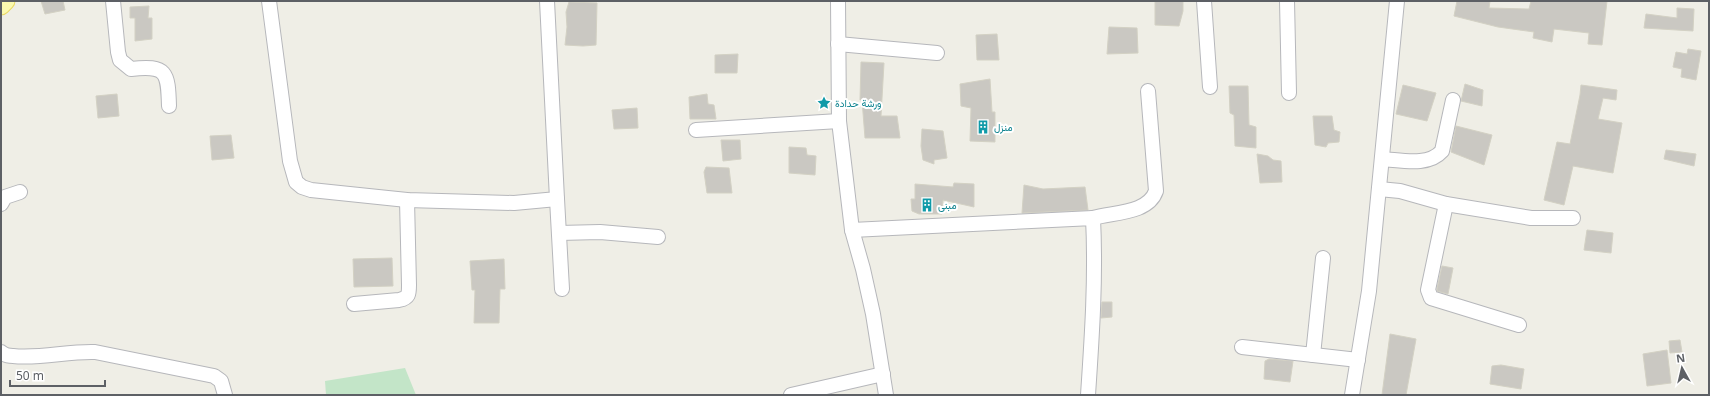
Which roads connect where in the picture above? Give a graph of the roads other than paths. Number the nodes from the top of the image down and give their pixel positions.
1 (6, 1) edge
2 (113, 1) edge
3 (269, 1) edge
4 (547, 1) edge
5 (838, 1) edge
6 (1204, 1) edge
7 (1287, 1) edge
8 (1397, 1) edge
9 (1, 6) edge
10 (838, 44) junction
11 (937, 53) dead end
12 (1210, 87) dead end
13 (1148, 92) dead end
14 (1289, 93) dead end
15 (1453, 100) dead end
16 (169, 106) dead end
17 (839, 121) junction
18 (696, 130) dead end
19 (1382, 159) junction
20 (1379, 189) junction
21 (20, 192) dead end
22 (557, 199) junction
23 (408, 200) junction
24 (1, 204) edge
25 (1446, 204) junction
26 (1093, 218) junction
27 (1573, 218) dead end
28 (852, 230) junction
29 (559, 233) junction
30 (658, 237) dead end
31 (1323, 258) dead end
32 (562, 289) dead end
33 (354, 304) dead end
34 (1520, 325) dead end
35 (1242, 346) dead end
36 (1, 352) edge
37 (1313, 355) junction
38 (1358, 360) junction
39 (883, 374) junction
40 (225, 395) edge
41 (791, 395) edge
42 (886, 395) edge
43 (1088, 395) edge
44 (1352, 395) edge

1 - 9 main road
2 - 16 street
3 - 23 street
4 - 22 street
5 - 10 street
6 - 12 street
7 - 14 street
8 - 19 street
10 - 11 street
10 - 17 street
13 - 26 street
15 - 19 street
17 - 18 street
17 - 28 street
19 - 20 street
20 - 25 street
20 - 38 street
21 - 24 street
22 - 23 street
22 - 29 street
23 - 33 street
25 - 27 street
25 - 34 street
26 - 28 street
26 - 43 street
28 - 39 street
29 - 30 street
29 - 32 street
31 - 37 street
35 - 37 street
36 - 40 street
37 - 38 street
38 - 44 street
39 - 41 street
39 - 42 street

